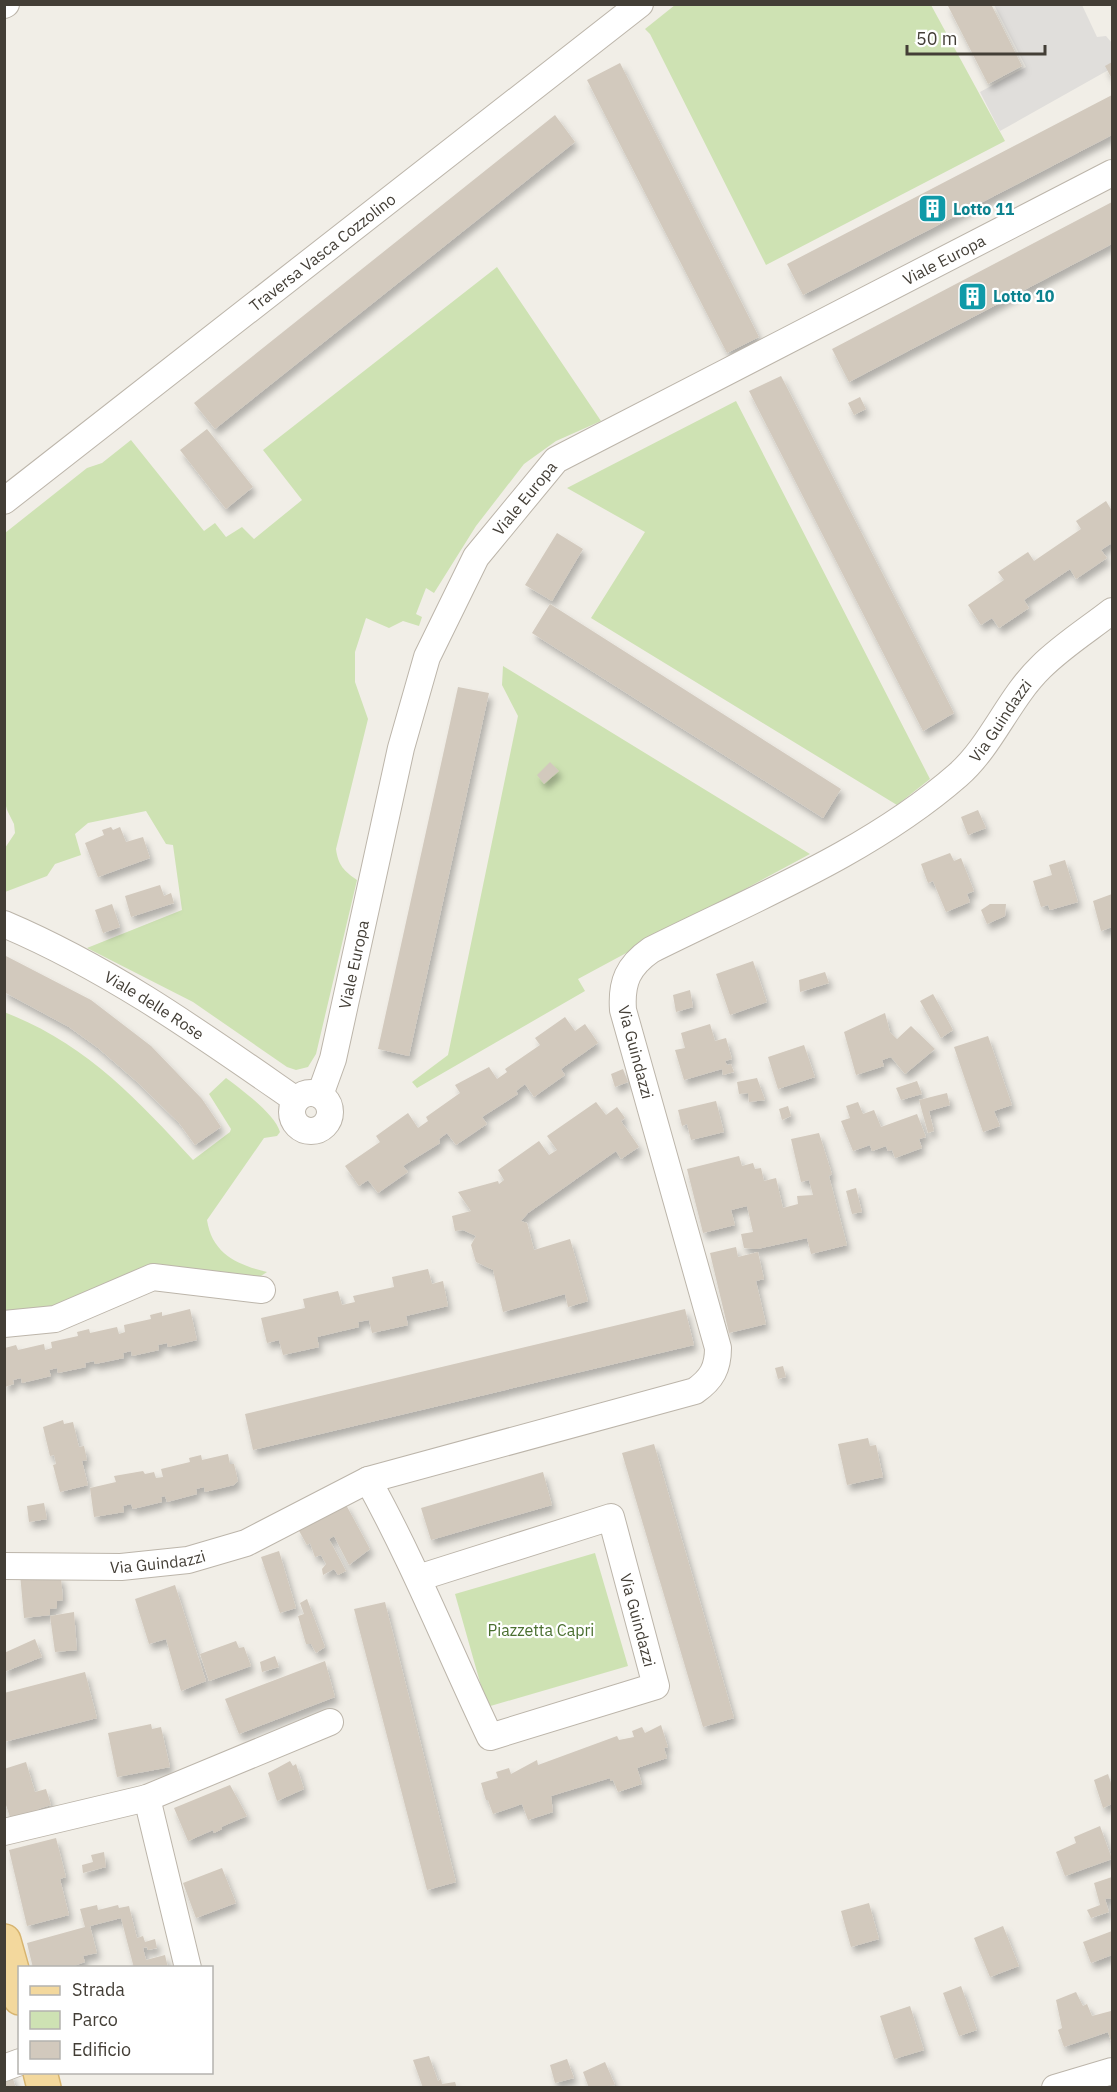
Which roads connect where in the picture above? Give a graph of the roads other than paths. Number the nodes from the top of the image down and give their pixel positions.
1 (640, 4) edge
2 (1113, 173) edge
3 (4, 501) edge
4 (1113, 611) edge
5 (4, 924) edge
6 (308, 1098) joint
7 (262, 1290) dead end
8 (4, 1324) edge
9 (368, 1479) junction
10 (4, 1566) edge
11 (418, 1578) junction
12 (330, 1722) dead end
13 (147, 1798) junction
14 (4, 1832) edge
15 (4, 1941) edge
16 (188, 1966) edge
17 (18, 1991) edge
18 (1113, 2071) edge
19 (1055, 2088) edge

1 - 3 street, Traversa Vasca Cozzolino
2 - 6 street, Viale Europa
4 - 9 street, Via Guindazzi
5 - 6 street, Viale delle Rose
7 - 8 street
9 - 10 street, Via Guindazzi
9 - 11 street, Via Guindazzi
11 - 11 street, Via Guindazzi
12 - 13 street
13 - 14 street
13 - 16 street
15 - 17 main road
18 - 19 street

